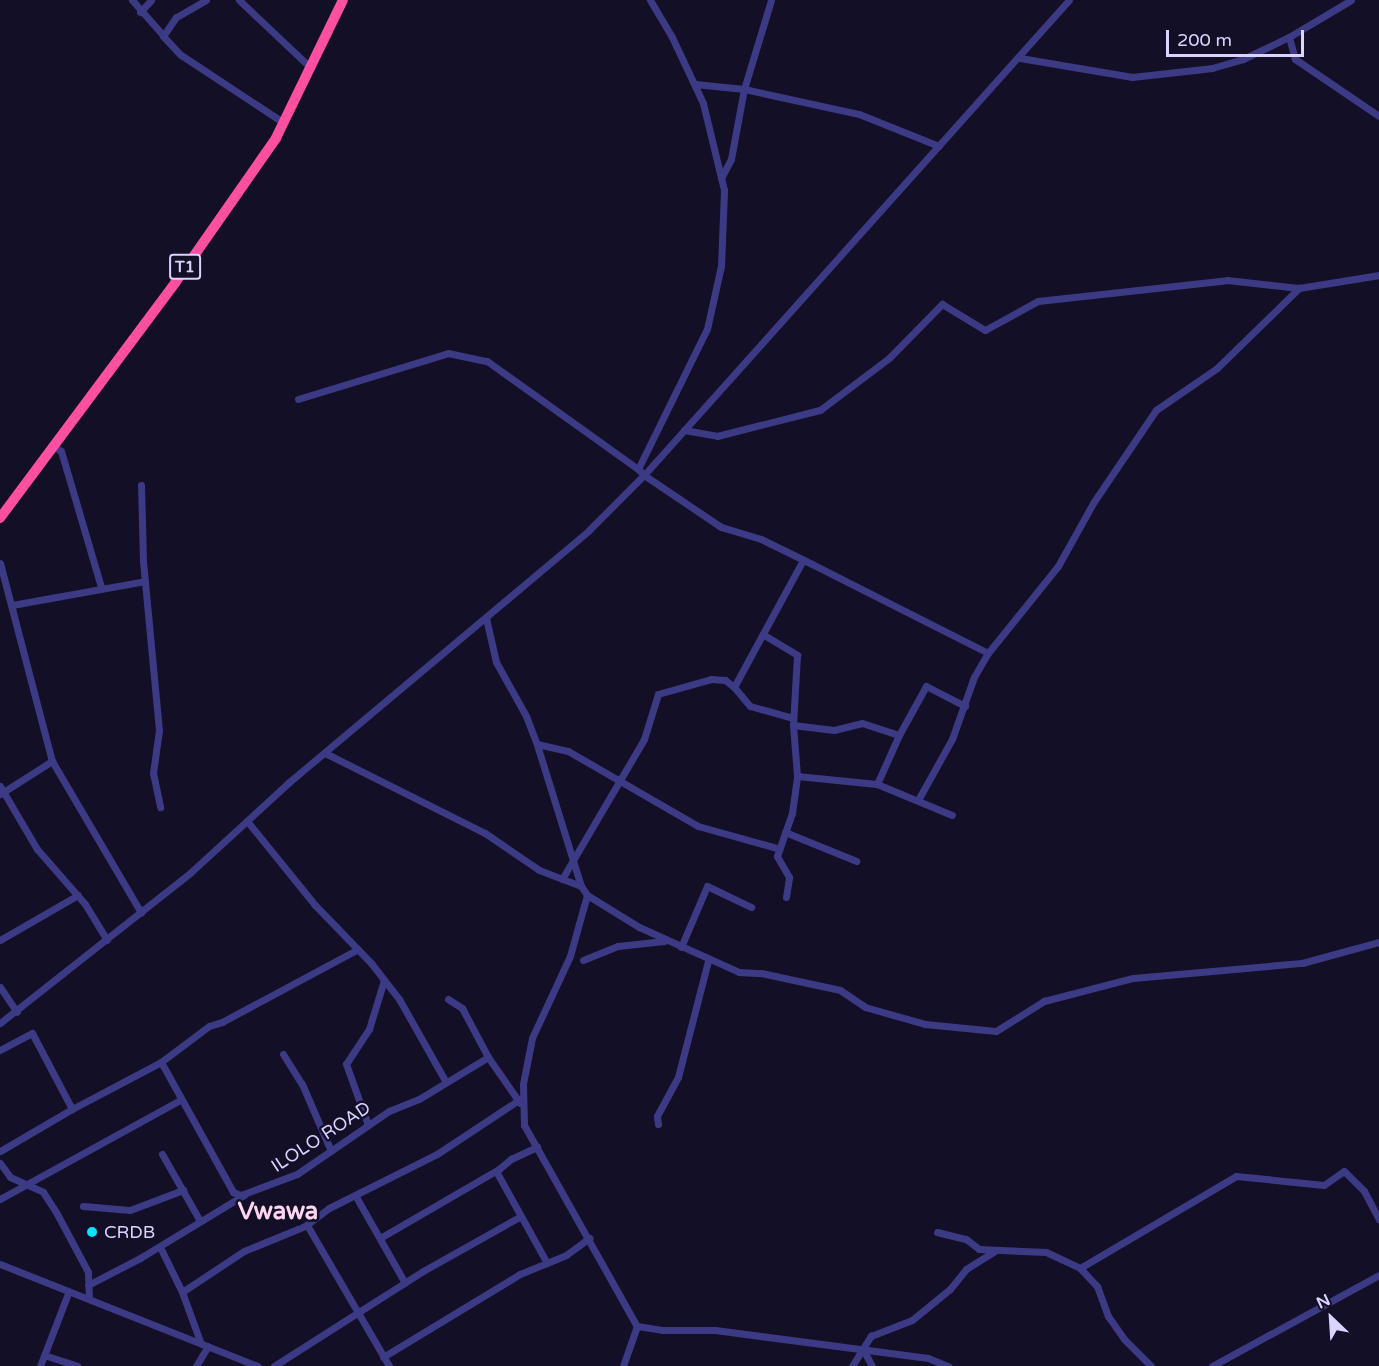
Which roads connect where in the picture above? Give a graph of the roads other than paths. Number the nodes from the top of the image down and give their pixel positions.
1 (132, 0) edge
2 (151, 0) edge
3 (206, 0) edge
4 (239, 0) edge
5 (343, 0) edge
6 (650, 0) edge
7 (771, 0) edge
8 (1069, 0) edge
9 (1351, 0) edge
10 (140, 12) junction
11 (162, 34) junction
12 (1289, 37) junction
13 (1020, 58) junction
14 (312, 68) junction
15 (694, 84) junction
16 (744, 89) junction
17 (1379, 116) edge
18 (284, 123) junction
19 (939, 146) junction
20 (721, 178) junction
21 (1379, 275) edge
22 (1299, 288) junction
23 (298, 399) dead end
24 (684, 430) junction
25 (53, 446) junction
26 (641, 472) junction
27 (141, 484) dead end
28 (0, 518) edge
29 (803, 560) junction
30 (0, 563) edge
31 (145, 582) junction
32 (101, 587) junction
33 (12, 605) junction
34 (486, 618) junction
35 (764, 635) junction
36 (988, 654) junction
37 (734, 687) junction
38 (965, 706) junction
39 (793, 721) junction
40 (899, 735) junction
41 (537, 744) junction
42 (325, 753) junction
43 (52, 761) junction
44 (797, 776) junction
45 (620, 778) junction
46 (877, 784) junction
47 (1, 791) edge
48 (918, 800) junction
49 (160, 807) dead end
50 (952, 815) dead end
51 (248, 820) junction
52 (785, 832) junction
53 (777, 848) junction
54 (856, 861) dead end
55 (571, 864) junction
56 (562, 879) junction
57 (581, 886) junction
58 (78, 895) junction
59 (587, 895) junction
60 (786, 897) dead end
61 (751, 907) dead end
62 (141, 913) junction
63 (0, 940) edge
64 (107, 940) junction
65 (670, 942) junction
66 (1379, 942) edge
67 (681, 947) junction
68 (358, 949) junction
69 (583, 960) dead end
70 (708, 961) junction
71 (384, 980) junction
72 (0, 987) edge
73 (448, 999) dead end
74 (17, 1012) junction
75 (0, 1023) edge
76 (0, 1050) edge
77 (283, 1054) dead end
78 (488, 1057) junction
79 (161, 1062) junction
80 (446, 1082) junction
81 (521, 1099) junction
82 (180, 1100) junction
83 (72, 1109) junction
84 (658, 1124) dead end
85 (368, 1125) junction
86 (537, 1147) junction
87 (0, 1151) edge
88 (331, 1151) junction
89 (162, 1154) dead end
90 (0, 1163) edge
91 (496, 1171) junction
92 (13, 1178) junction
93 (30, 1185) junction
94 (183, 1190) junction
95 (15, 1193) junction
96 (246, 1194) junction
97 (355, 1195) junction
98 (0, 1199) edge
99 (83, 1206) dead end
100 (520, 1216) junction
101 (1379, 1219) edge
102 (200, 1221) junction
103 (306, 1225) junction
104 (937, 1232) dead end
105 (380, 1238) junction
106 (589, 1238) junction
107 (160, 1247) junction
108 (995, 1251) junction
109 (547, 1263) junction
110 (0, 1264) edge
111 (1080, 1268) junction
112 (1379, 1275) edge
113 (405, 1283) junction
114 (88, 1285) junction
115 (69, 1291) junction
116 (182, 1292) junction
117 (89, 1299) junction
118 (360, 1314) junction
119 (637, 1326) junction
120 (204, 1345) junction
121 (864, 1351) junction
122 (45, 1355) junction
123 (383, 1357) junction
124 (40, 1366) edge
125 (77, 1366) edge
126 (196, 1366) edge
127 (258, 1366) edge
128 (274, 1366) edge
129 (388, 1366) edge
130 (623, 1366) edge
131 (852, 1366) edge
132 (872, 1366) edge
133 (948, 1366) edge
134 (1151, 1366) edge
135 (1212, 1366) edge

1 - 10 street
2 - 10 street
3 - 11 street
4 - 14 street
5 - 14 highway, T1
6 - 15 street
7 - 16 street
8 - 13 street
9 - 12 street
10 - 11 street
11 - 18 street
12 - 13 street
12 - 17 street
13 - 19 street
14 - 18 highway, T1
15 - 16 street
15 - 20 street
16 - 19 street
16 - 20 street
18 - 25 highway, T1
19 - 24 street
20 - 26 street
21 - 22 street
22 - 24 street
22 - 36 street
23 - 26 street
24 - 26 street
25 - 28 highway, T1
25 - 32 street
26 - 29 street
26 - 34 street
27 - 31 street
29 - 35 street
29 - 36 street
30 - 33 street
31 - 32 street
31 - 49 street
32 - 33 street
33 - 43 street
34 - 41 street
34 - 42 street
35 - 37 street
35 - 39 street
36 - 38 street
37 - 39 street
37 - 45 street
38 - 40 street
38 - 48 street
39 - 40 street
39 - 44 street
40 - 46 street
41 - 45 street
41 - 55 street
42 - 51 street
42 - 56 street
43 - 47 street
43 - 62 street
44 - 46 street
44 - 52 street
45 - 53 street
45 - 55 street
46 - 48 street
47 - 58 street
48 - 50 street
51 - 62 street
51 - 68 street
52 - 53 street
52 - 54 street
53 - 60 street
55 - 56 street
55 - 57 street
56 - 57 street
57 - 59 street
58 - 63 street
58 - 64 street
59 - 65 street
59 - 81 street
61 - 67 street
62 - 64 street
64 - 74 street
65 - 67 street
65 - 69 street
66 - 70 street
67 - 70 street
68 - 71 street
68 - 79 street
70 - 84 street
71 - 80 street
71 - 85 street
72 - 74 street
73 - 78 street
74 - 75 street
76 - 83 street
77 - 88 street
78 - 80 street, ILOLO ROAD
78 - 81 street
79 - 82 street
79 - 83 street
80 - 85 street, ILOLO ROAD
81 - 86 street
81 - 97 street
82 - 93 street
82 - 96 street
83 - 87 street
85 - 88 street, ILOLO ROAD
86 - 91 street
86 - 106 street
88 - 96 street, ILOLO ROAD
89 - 94 street
90 - 92 street
91 - 100 street
91 - 105 street
92 - 93 street
92 - 95 street
93 - 95 street
93 - 114 street
94 - 99 street
94 - 102 street
95 - 98 street
96 - 102 street, ILOLO ROAD
97 - 103 street
97 - 105 street
100 - 109 street
100 - 113 street
101 - 111 street
102 - 107 street, ILOLO ROAD
103 - 116 street
103 - 118 street
104 - 108 street
105 - 113 street
106 - 109 street
106 - 119 street
107 - 114 street, ILOLO ROAD
107 - 116 street
108 - 111 street
108 - 121 street
109 - 123 street
110 - 115 street
111 - 134 street
112 - 135 street
113 - 118 street
114 - 117 street
115 - 117 street
115 - 122 street
116 - 120 street
117 - 120 street
118 - 123 street
118 - 128 street
119 - 121 street
119 - 130 street
120 - 126 street
120 - 127 street
121 - 131 street
121 - 132 street
121 - 133 street
122 - 124 street
122 - 125 street
123 - 129 street

